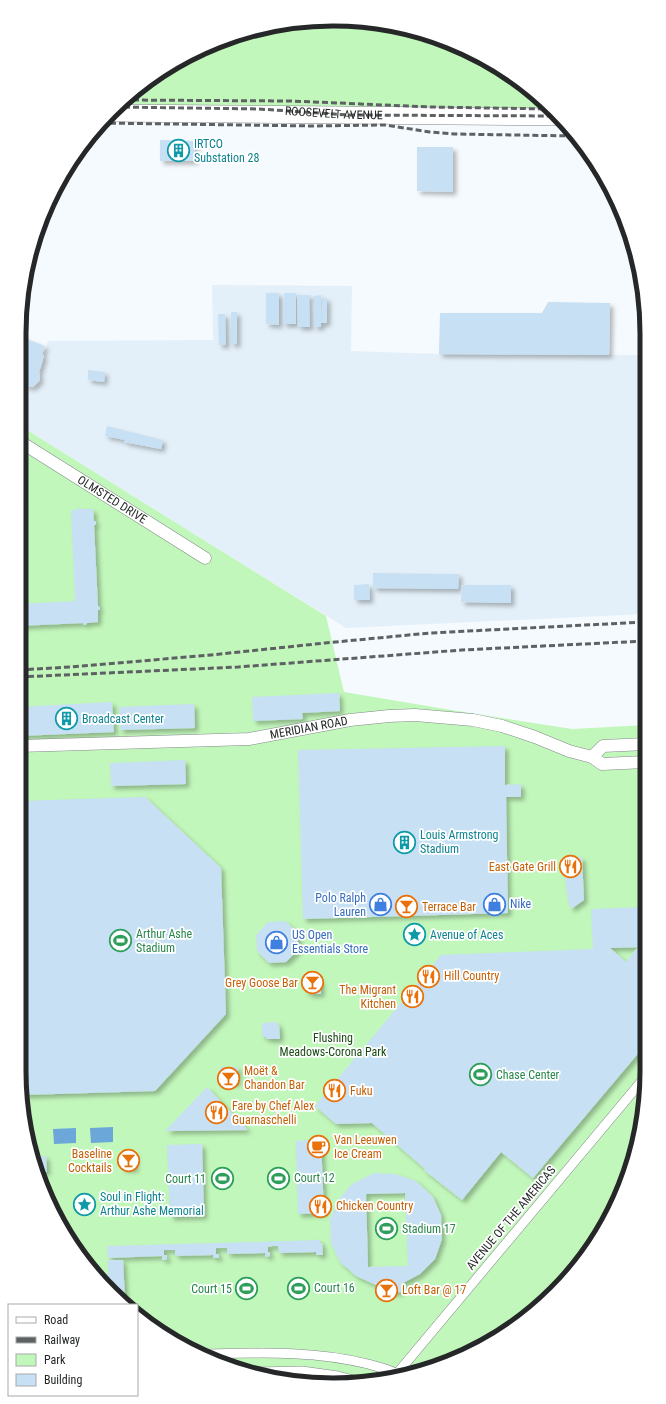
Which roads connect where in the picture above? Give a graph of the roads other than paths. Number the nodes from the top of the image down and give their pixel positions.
1 (119, 113) edge
2 (551, 117) edge
3 (26, 445) edge
4 (205, 558) dead end
5 (640, 744) edge
6 (26, 746) edge
7 (592, 757) junction
8 (640, 762) edge
9 (639, 1084) edge
10 (213, 1354) edge
11 (401, 1370) edge
12 (271, 1372) edge
13 (392, 1372) edge
14 (344, 1377) edge

1 - 2 main road, ROOSEVELT AVENUE
3 - 4 street, OLMSTED DRIVE
5 - 7 street
6 - 7 street, MERIDIAN ROAD
7 - 8 street, MERIDIAN ROAD
9 - 11 street, AVENUE OF THE AMERICAS
10 - 13 street
12 - 14 street

